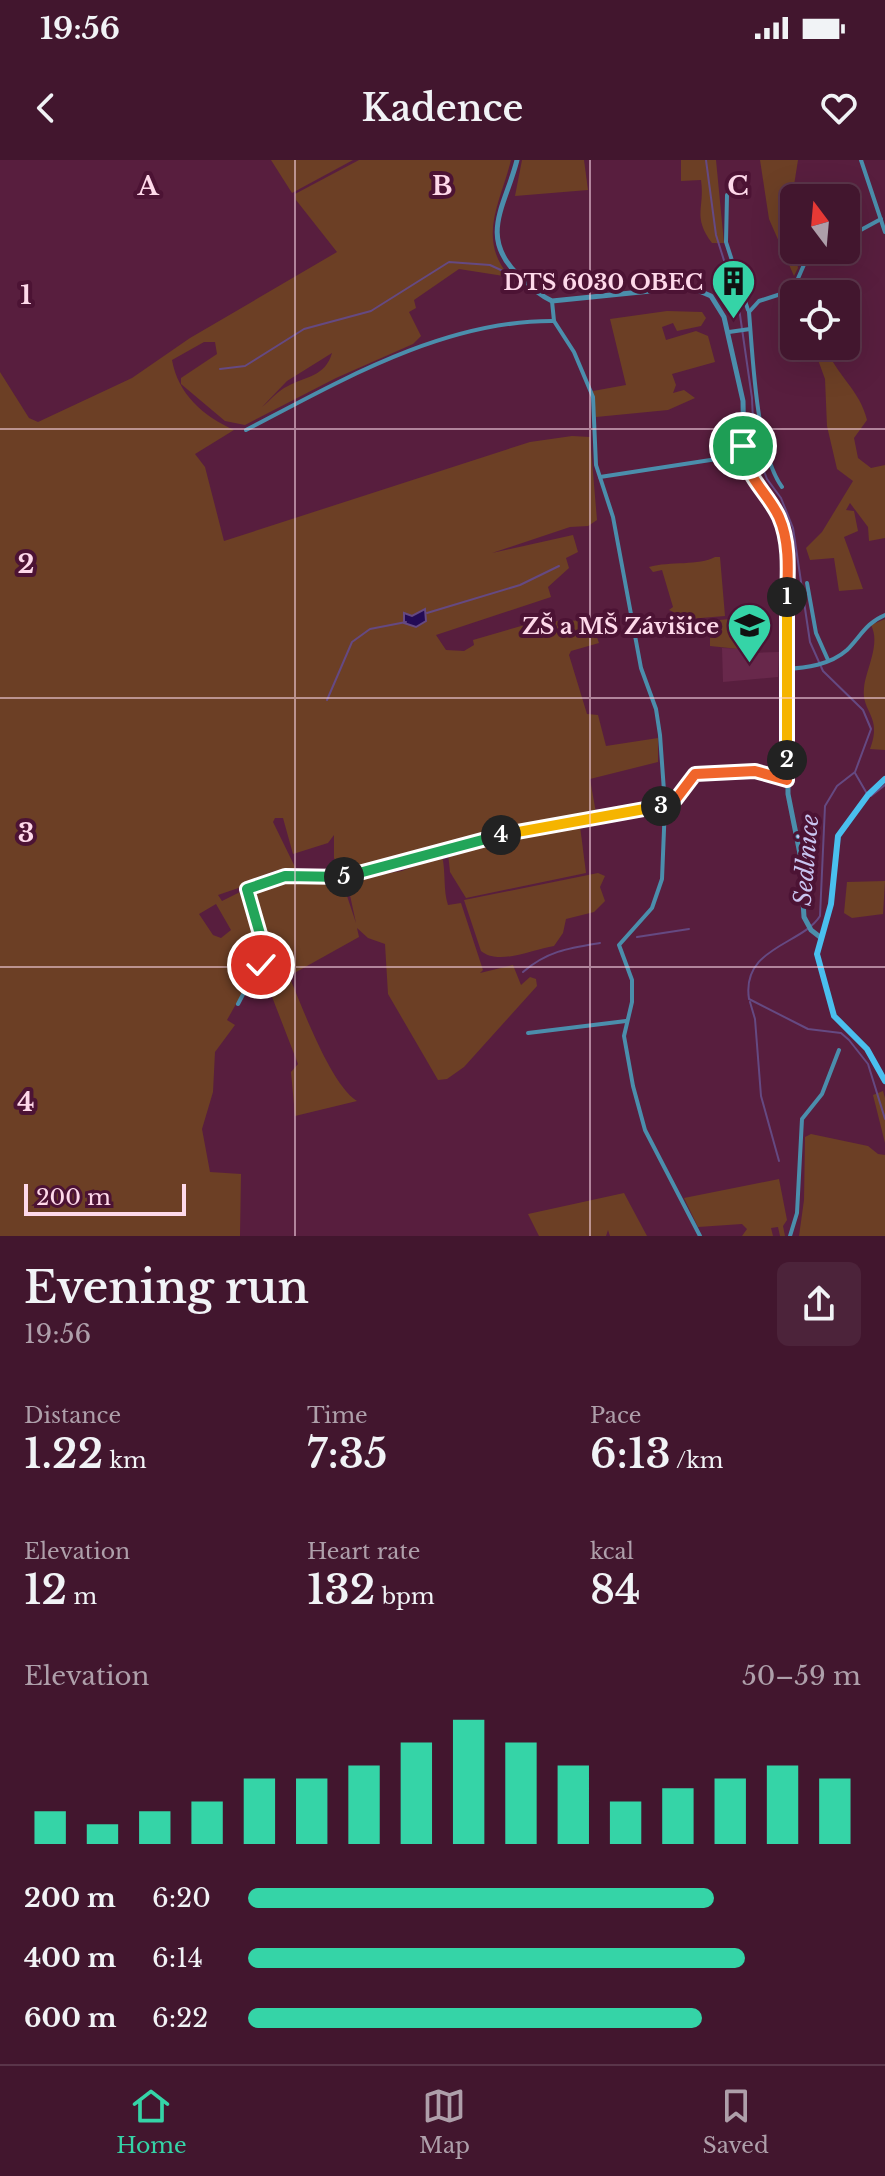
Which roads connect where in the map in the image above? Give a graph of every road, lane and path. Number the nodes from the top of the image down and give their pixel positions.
1 (517, 160) edge
2 (861, 160) edge
3 (727, 195) dead end
4 (881, 219) junction
5 (860, 230) edge
6 (885, 232) edge
7 (804, 264) edge
8 (552, 301) junction
9 (749, 312) junction
10 (554, 321) junction
11 (748, 329) junction
12 (729, 332) junction
13 (246, 430) dead end
14 (743, 455) junction
15 (600, 477) junction
16 (782, 487) dead end
17 (807, 583) dead end
18 (885, 615) edge
19 (826, 661) junction
20 (785, 669) junction
21 (885, 779) edge
22 (787, 780) junction
23 (665, 805) junction
24 (820, 937) junction
25 (238, 1004) dead end
26 (626, 1021) junction
27 (528, 1033) dead end
28 (839, 1050) dead end
29 (885, 1081) edge
30 (700, 1236) edge
31 (790, 1236) edge

1 - 8 street
2 - 4 street
3 - 9 street
4 - 5 street
4 - 6 street
7 - 9 street
8 - 10 street
8 - 12 street
9 - 11 street
10 - 13 street
10 - 15 street
11 - 12 street
11 - 16 street
12 - 14 street
14 - 15 street
14 - 20 street
15 - 23 street
17 - 19 street
18 - 19 street
19 - 20 street
20 - 22 street
21 - 24 main road
22 - 23 street
22 - 24 street
23 - 25 street
23 - 26 street
24 - 29 main road
26 - 27 street
26 - 30 street
28 - 31 street

